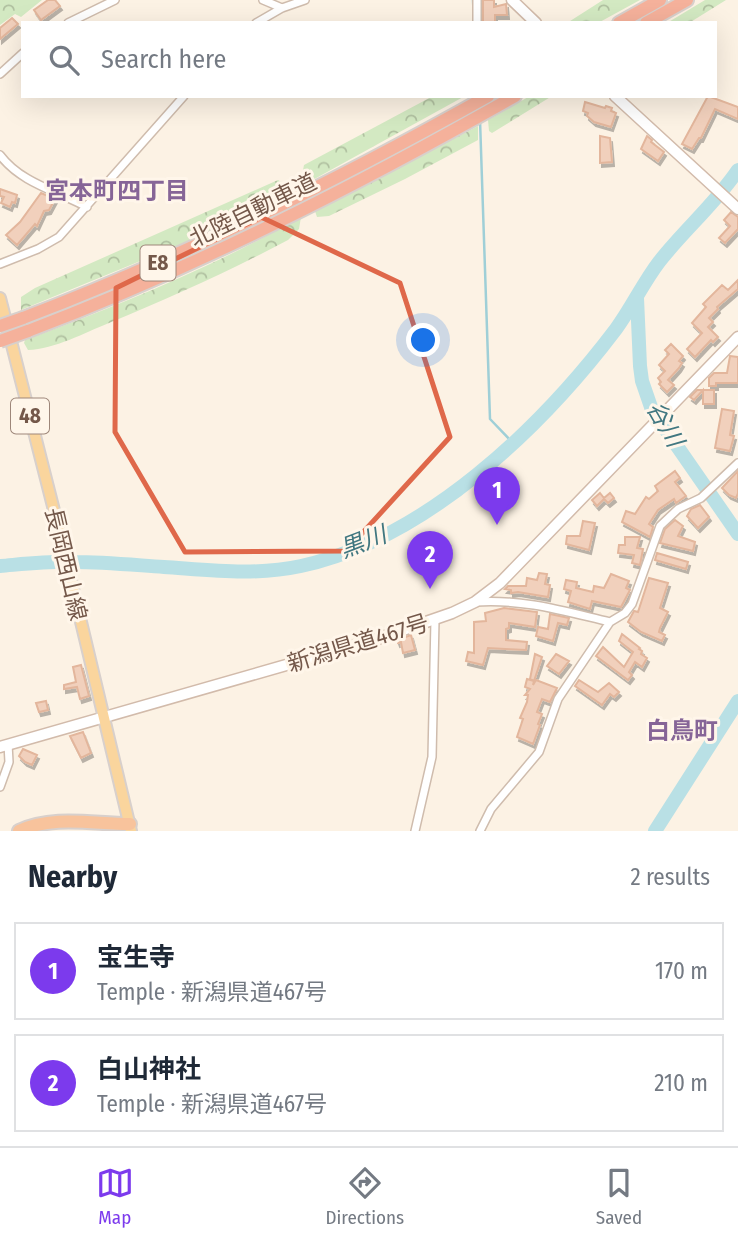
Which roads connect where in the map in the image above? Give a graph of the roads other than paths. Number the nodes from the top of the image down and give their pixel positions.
1 (115, 0) edge
2 (262, 0) edge
3 (304, 0) edge
4 (477, 0) edge
5 (512, 0) edge
6 (660, 0) edge
7 (687, 0) edge
8 (294, 2) edge
9 (282, 8) junction
10 (72, 21) edge
11 (259, 21) edge
12 (477, 21) edge
13 (534, 21) edge
14 (623, 21) edge
15 (650, 21) edge
16 (21, 55) edge
17 (0, 74) edge
18 (182, 98) edge
19 (484, 98) edge
20 (512, 98) edge
21 (617, 98) edge
22 (0, 155) edge
23 (87, 207) junction
24 (736, 207) edge
25 (0, 264) edge
26 (0, 298) edge
27 (0, 327) edge
28 (738, 338) edge
29 (0, 341) edge
30 (738, 463) edge
31 (475, 602) junction
32 (435, 620) junction
33 (610, 622) junction
34 (105, 716) junction
35 (4, 746) edge
36 (0, 787) edge
37 (131, 829) edge
38 (19, 831) edge
39 (415, 831) edge
40 (480, 831) edge

1 - 10 street
2 - 9 street
3 - 8 street
4 - 12 street
5 - 13 main road
6 - 14 highway
7 - 15 highway
8 - 9 street
9 - 11 street
16 - 17 street
18 - 23 street
19 - 27 highway, 北陸自動車道 / E8, bridge
20 - 29 highway, 北陸自動車道 / E8, bridge
21 - 24 main road
22 - 23 street
23 - 25 street
26 - 34 main road, 長岡西山線 / 48
28 - 31 main road, 新潟県道467号
30 - 33 street
31 - 32 main road, 新潟県道467号
31 - 33 street
32 - 34 main road, 新潟県道467号
32 - 39 street
33 - 40 street
34 - 35 main road, 新潟県道467号
34 - 37 main road, 長岡西山線 / 48
35 - 36 street
37 - 38 highway

